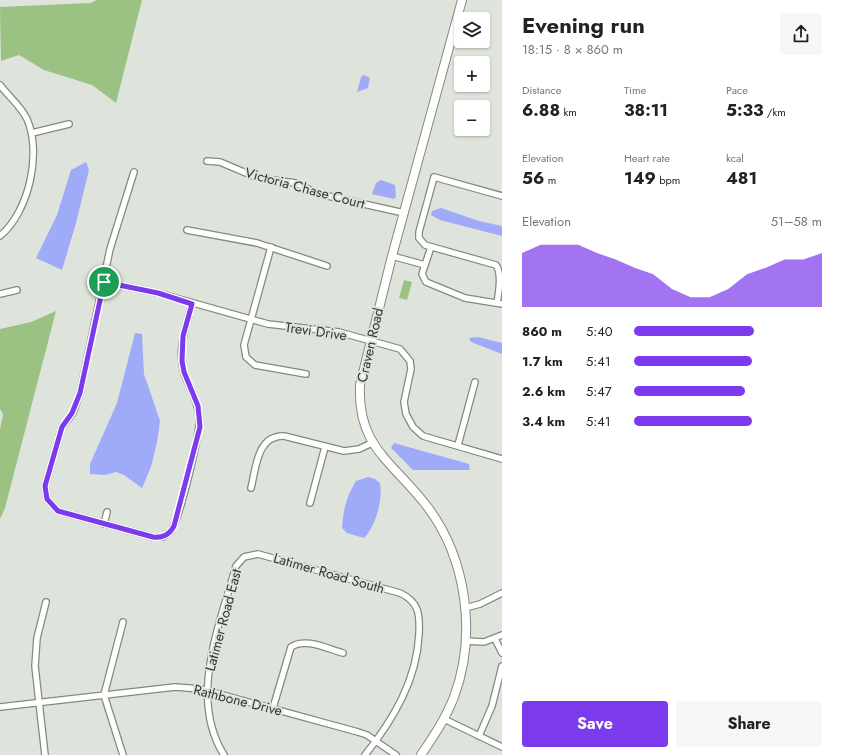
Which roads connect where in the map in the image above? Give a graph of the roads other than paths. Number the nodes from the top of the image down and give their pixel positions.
1 (462, 0) edge
2 (0, 85) edge
3 (69, 124) dead end
4 (32, 133) junction
5 (207, 161) dead end
6 (134, 172) dead end
7 (502, 196) edge
8 (404, 213) junction
9 (187, 230) dead end
10 (1, 236) edge
11 (271, 247) junction
12 (431, 247) junction
13 (392, 256) junction
14 (425, 265) junction
15 (328, 266) dead end
16 (104, 282) junction
17 (17, 290) dead end
18 (0, 294) edge
19 (499, 303) edge
20 (192, 304) junction
21 (251, 320) junction
22 (370, 340) junction
23 (306, 374) dead end
24 (475, 382) dead end
25 (372, 443) junction
26 (458, 446) junction
27 (325, 447) junction
28 (502, 459) edge
29 (250, 488) dead end
30 (310, 503) dead end
31 (107, 512) dead end
32 (104, 524) junction
33 (244, 557) joint
34 (502, 593) edge
35 (46, 602) dead end
36 (465, 608) junction
37 (123, 622) dead end
38 (502, 635) edge
39 (495, 639) junction
40 (465, 641) junction
41 (343, 653) dead end
42 (502, 653) edge
43 (502, 666) edge
44 (207, 690) junction
45 (104, 695) junction
46 (39, 702) junction
47 (0, 707) edge
48 (273, 708) junction
49 (444, 719) junction
50 (479, 736) junction
51 (376, 741) junction
52 (502, 747) edge
53 (46, 755) edge
54 (123, 755) edge
55 (224, 755) edge
56 (365, 755) edge
57 (396, 755) edge
58 (421, 755) edge

1 - 8 street, Craven Road
2 - 4 street
3 - 4 street
4 - 10 street
5 - 8 street, Victoria Chase Court
6 - 16 street
7 - 12 street
8 - 13 street, Craven Road
9 - 11 street
11 - 15 street
11 - 21 street
12 - 14 street
12 - 19 street
13 - 14 street
13 - 22 street, Craven Road
14 - 19 street
16 - 20 street, Trevi Drive
16 - 32 street
17 - 18 street
20 - 21 street, Trevi Drive
20 - 32 street
21 - 22 street, Trevi Drive
21 - 23 street
22 - 25 street, Craven Road
22 - 26 street, Trevi Drive
24 - 26 street
25 - 27 street
25 - 36 street, Craven Road
26 - 28 street, Trevi Drive
27 - 29 street
27 - 30 street
31 - 32 street
33 - 44 street, Latimer Road East
33 - 51 street, Latimer Road South
34 - 36 street
35 - 46 street
36 - 40 street, Craven Road
37 - 45 street
38 - 39 street
39 - 40 street
39 - 42 street
40 - 49 street, Craven Road
41 - 48 street
43 - 50 street
44 - 45 street, Rathbone Drive
44 - 48 street, Rathbone Drive
44 - 55 street, Latimer Road East
45 - 46 street, Rathbone Drive
45 - 54 street
46 - 47 street, Rathbone Drive
46 - 53 street
48 - 51 street, Rathbone Drive
49 - 50 street
49 - 58 street, Craven Road
50 - 52 street
51 - 56 street
51 - 57 street, Rathbone Drive

